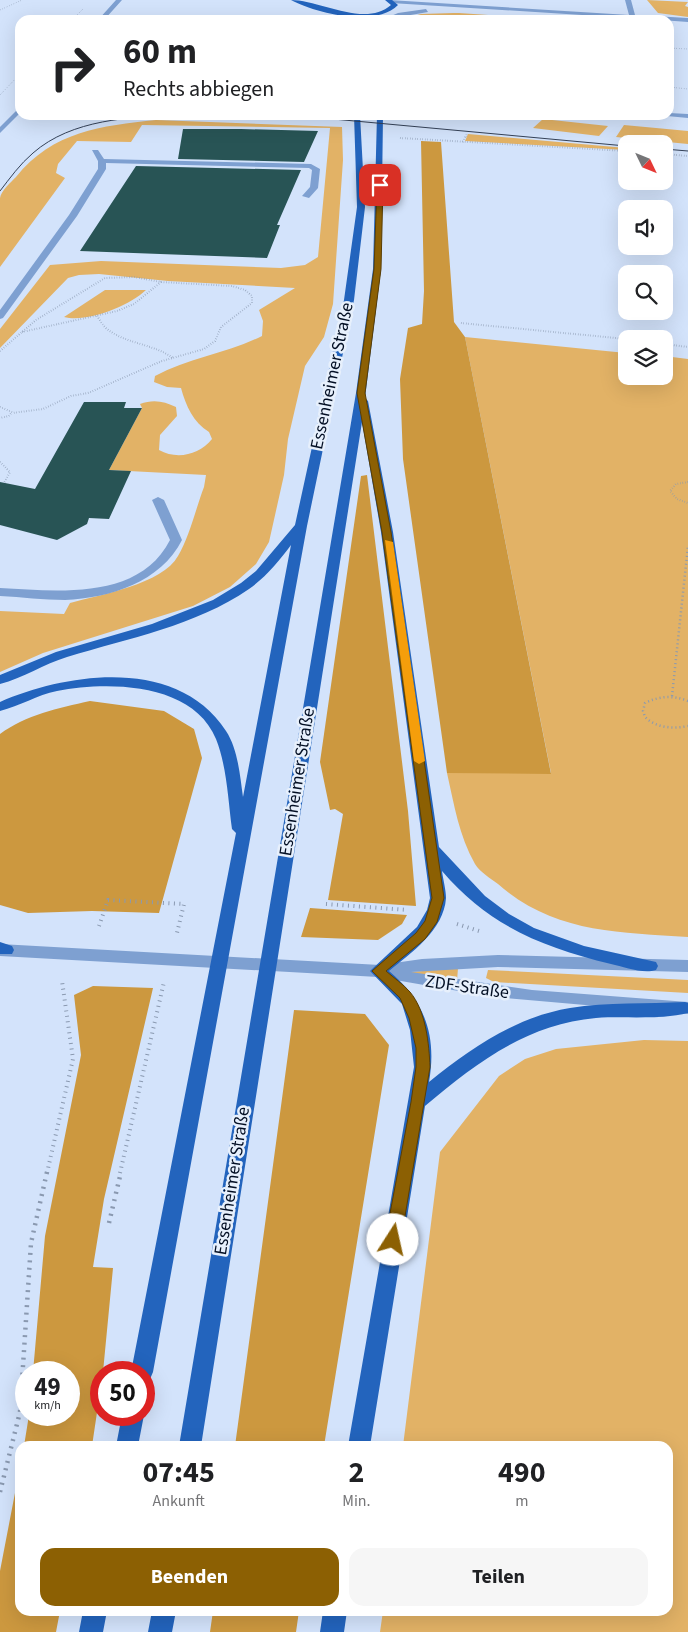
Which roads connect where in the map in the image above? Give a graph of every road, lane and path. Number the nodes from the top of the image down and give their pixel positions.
1 (22, 0) edge
2 (119, 0) edge
3 (294, 0) edge
4 (389, 0) edge
5 (628, 0) edge
6 (392, 9) junction
7 (0, 10) edge
8 (500, 12) junction
9 (338, 13) junction
10 (372, 14) joint
11 (106, 15) edge
12 (340, 15) edge
13 (398, 15) edge
14 (544, 15) edge
15 (592, 15) edge
16 (631, 15) edge
17 (674, 20) edge
18 (688, 20) edge
19 (674, 24) edge
20 (688, 25) edge
21 (674, 48) edge
22 (688, 49) edge
23 (15, 79) edge
24 (674, 88) edge
25 (688, 89) edge
26 (0, 95) edge
27 (15, 114) edge
28 (674, 115) edge
29 (688, 116) edge
30 (357, 120) edge
31 (380, 120) edge
32 (0, 131) edge
33 (467, 134) dead end
34 (394, 138) dead end
35 (463, 142) junction
36 (618, 151) edge
37 (95, 152) dead end
38 (673, 155) edge
39 (688, 156) edge
40 (102, 161) junction
41 (306, 196) dead end
42 (161, 282) junction
43 (0, 316) edge
44 (97, 316) junction
45 (461, 323) dead end
46 (22, 332) junction
47 (618, 338) edge
48 (673, 345) edge
49 (688, 346) edge
50 (0, 351) edge
51 (173, 358) junction
52 (361, 393) junction
53 (0, 407) edge
54 (12, 412) junction
55 (0, 418) edge
56 (0, 462) edge
57 (688, 482) edge
58 (4, 483) dead end
59 (158, 500) dead end
60 (688, 503) edge
61 (301, 526) junction
62 (688, 546) edge
63 (0, 592) edge
64 (0, 680) edge
65 (672, 696) junction
66 (688, 701) edge
67 (0, 707) edge
68 (688, 726) edge
69 (242, 838) junction
70 (432, 848) junction
71 (326, 904) dead end
72 (414, 911) dead end
73 (448, 921) dead end
74 (99, 926) dead end
75 (480, 931) dead end
76 (174, 942) dead end
77 (2, 949) edge
78 (650, 966) junction
79 (688, 966) edge
80 (378, 971) junction
81 (165, 979) dead end
82 (62, 981) dead end
83 (687, 1008) edge
84 (418, 1102) junction
85 (109, 1223) dead end
86 (144, 1361) edge
87 (132, 1426) edge
88 (128, 1441) edge
89 (191, 1441) edge
90 (361, 1441) edge
91 (0, 1492) edge
92 (94, 1616) edge
93 (163, 1616) edge
94 (334, 1616) edge
95 (91, 1632) edge
96 (160, 1632) edge
97 (332, 1632) edge

1 - 7 path
2 - 11 street
3 - 9 main road
4 - 6 main road
4 - 15 street
5 - 16 street
6 - 8 street
6 - 10 main road
8 - 13 street
8 - 14 street
9 - 10 main road
9 - 12 main road
17 - 18 street
19 - 20 street
21 - 22 path
23 - 26 path
24 - 25 path
27 - 32 street
28 - 29 street
30 - 61 main road, Essenheimer Straße
31 - 52 main road, Essenheimer Straße
33 - 35 path
34 - 35 path
35 - 36 path
37 - 40 street
38 - 39 path
40 - 41 street
40 - 43 street
42 - 44 path
42 - 46 path
42 - 51 path
44 - 46 path
44 - 51 path
45 - 47 path
46 - 50 path
48 - 49 path
51 - 54 path
52 - 70 main road
52 - 89 main road, Essenheimer Straße
53 - 54 path
54 - 55 path
56 - 58 path
57 - 60 path
59 - 63 street
61 - 64 main road
61 - 69 main road, Essenheimer Straße
62 - 65 path
65 - 66 path
65 - 68 path
67 - 69 main road
69 - 86 main road, Essenheimer Straße
70 - 78 main road
70 - 80 main road
71 - 72 path
73 - 75 path
74 - 76 path
77 - 80 street
78 - 79 street, ZDF-Straße
78 - 80 street, ZDF-Straße
80 - 83 street, ZDF-Straße
80 - 84 main road
81 - 85 path
82 - 91 path
83 - 84 main road
84 - 90 main road
87 - 88 main road
92 - 95 main road
93 - 96 main road
94 - 97 main road

